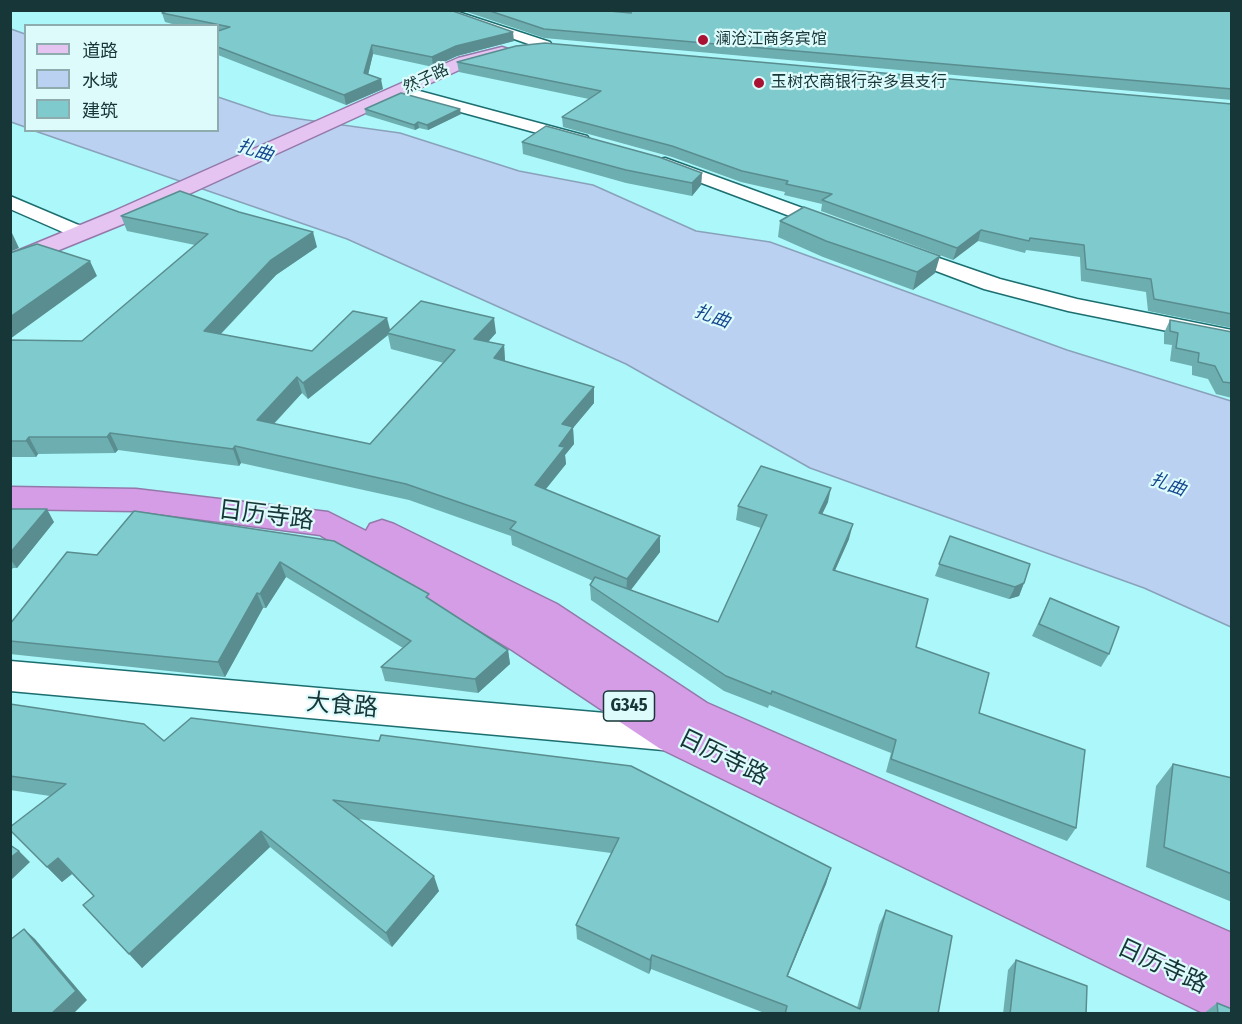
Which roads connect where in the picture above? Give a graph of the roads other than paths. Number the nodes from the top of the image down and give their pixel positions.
1 (437, 10) edge
2 (545, 45) junction
3 (566, 46) edge
4 (401, 91) junction
5 (596, 145) edge
6 (642, 157) edge
7 (10, 202) edge
8 (81, 232) junction
9 (850, 232) edge
10 (883, 244) edge
11 (10, 263) edge
12 (1232, 337) edge
13 (10, 477) edge
14 (10, 498) edge
15 (10, 676) edge
16 (674, 735) junction
17 (1232, 958) edge
18 (1232, 1000) edge

1 - 2 street
2 - 3 main road, 然子路
2 - 4 main road, 然子路
4 - 5 street
4 - 8 main road, 然子路
6 - 9 street
7 - 8 street
8 - 11 main road, 然子路
10 - 12 street
13 - 17 highway, 日历寺路 / G345
14 - 16 highway, 日历寺路 / G345
15 - 16 street, 大食路
16 - 18 highway, 日历寺路 / G345

